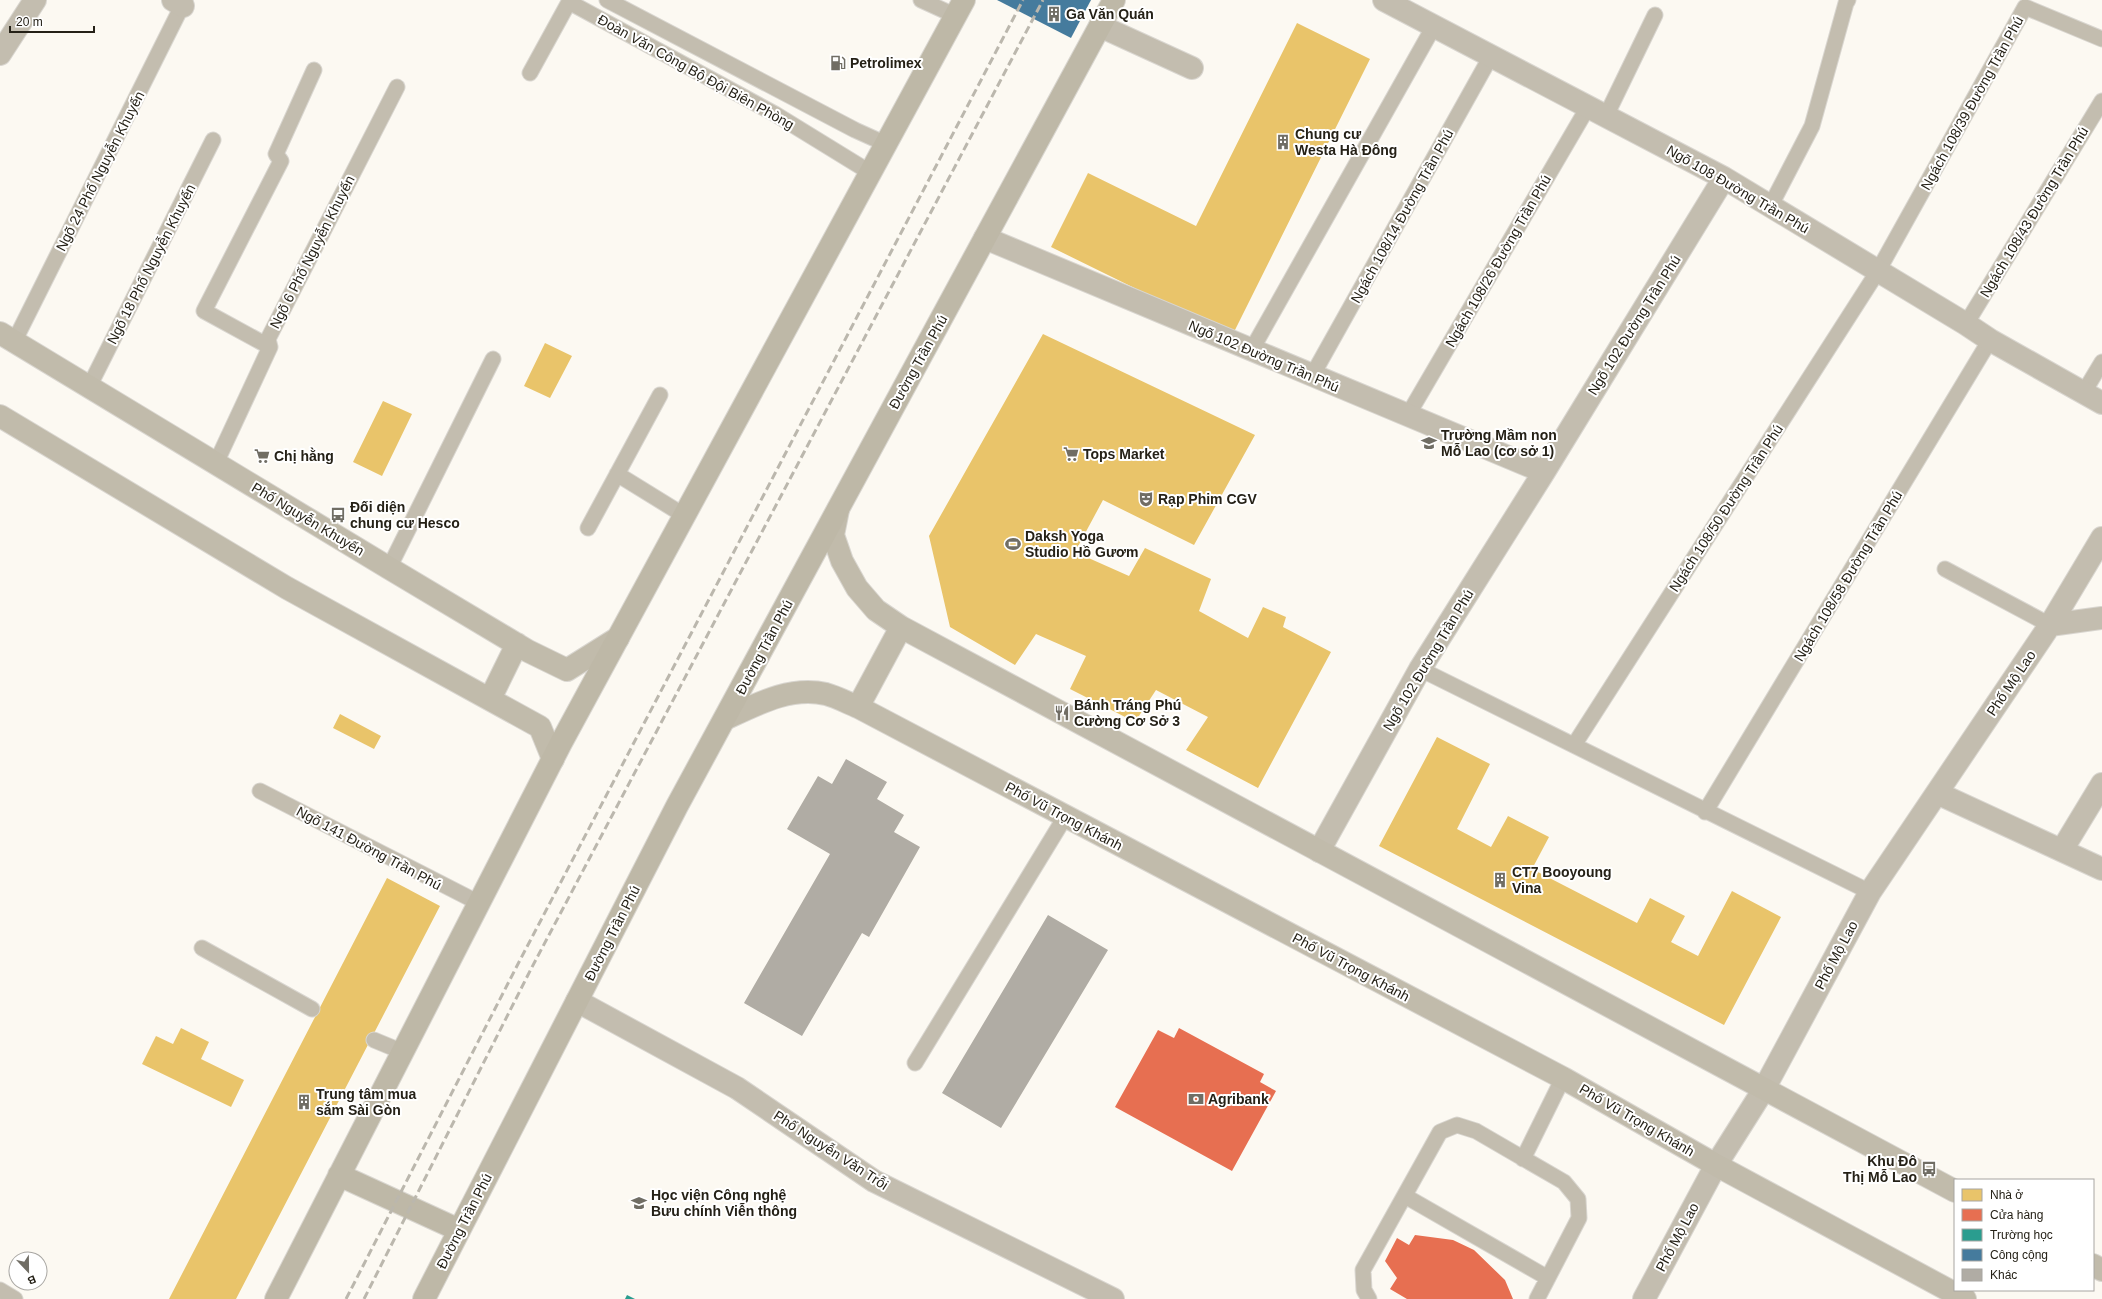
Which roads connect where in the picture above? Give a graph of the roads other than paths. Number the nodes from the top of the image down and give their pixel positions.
1 (35, 0) edge
2 (607, 0) edge
3 (921, 0) edge
4 (1114, 0) edge
5 (1848, 0) edge
6 (180, 2) edge
7 (1398, 3) edge
8 (960, 8) edge
9 (1655, 15) dead end
10 (1100, 26) junction
11 (1434, 26) junction
12 (2102, 39) edge
13 (0, 54) edge
14 (1491, 56) junction
15 (1192, 68) dead end
16 (314, 70) dead end
17 (530, 73) dead end
18 (397, 87) dead end
19 (2102, 101) edge
20 (1597, 112) junction
21 (212, 140) dead end
22 (886, 144) junction
23 (871, 173) junction
24 (1724, 178) junction
25 (1771, 205) junction
26 (985, 238) junction
27 (1878, 271) junction
28 (1966, 324) junction
29 (7, 338) edge
30 (1990, 340) junction
31 (270, 347) junction
32 (1251, 350) junction
33 (493, 359) dead end
34 (2102, 362) edge
35 (1312, 376) junction
36 (89, 387) junction
37 (660, 395) dead end
38 (2093, 398) edge
39 (1408, 415) junction
40 (0, 416) edge
41 (216, 463) junction
42 (1544, 472) junction
43 (617, 474) junction
44 (838, 509) junction
45 (685, 516) junction
46 (588, 528) dead end
47 (2102, 538) edge
48 (389, 568) junction
49 (1945, 569) dead end
50 (2102, 618) edge
51 (2050, 625) junction
52 (901, 627) junction
53 (618, 638) junction
54 (517, 644) junction
55 (1420, 669) junction
56 (490, 699) junction
57 (858, 706) junction
58 (725, 719) junction
59 (1574, 745) junction
60 (553, 759) junction
61 (2102, 784) edge
62 (260, 791) dead end
63 (1937, 793) junction
64 (1705, 812) junction
65 (1065, 817) junction
66 (2062, 850) junction
67 (1319, 851) junction
68 (2102, 869) edge
69 (1870, 892) junction
70 (479, 904) junction
71 (202, 948) dead end
72 (577, 1001) junction
73 (312, 1009) dead end
74 (374, 1040) dead end
75 (403, 1052) junction
76 (915, 1063) dead end
77 (1563, 1078) junction
78 (1764, 1089) junction
79 (1523, 1158) junction
80 (1716, 1166) junction
81 (339, 1175) junction
82 (1954, 1190) edge
83 (1404, 1196) junction
84 (460, 1230) junction
85 (1548, 1278) junction
86 (0, 1290) edge
87 (15, 1299) edge
88 (276, 1299) edge
89 (424, 1299) edge
90 (1113, 1299) edge
91 (1369, 1299) edge
92 (1537, 1299) edge
93 (1644, 1299) edge
94 (1965, 1299) edge

1 - 13 street
2 - 22 lane
3 - 8 lane
4 - 10 highway, Đường Trần Phú
5 - 25 lane
6 - 29 lane, Ngõ 24 Phố Nguyễn Khuyến
7 - 11 street, Ngõ 108 Đường Trần Phú
8 - 22 highway
9 - 20 lane, Ngách 108/26 Đường Trần Phú
10 - 15 street
10 - 26 highway, Đường Trần Phú
11 - 14 street, Ngõ 108 Đường Trần Phú
11 - 32 lane
12 - 27 lane, Ngách 108/39 Đường Trần Phú
14 - 20 street, Ngõ 108 Đường Trần Phú
14 - 35 lane, Ngách 108/14 Đường Trần Phú
16 - 31 lane
17 - 23 lane, Đoàn Văn Công Bộ Đội Biên Phòng
18 - 31 lane, Ngõ 6 Phố Nguyễn Khuyến
19 - 28 lane, Ngách 108/43 Đường Trần Phú
20 - 24 street, Ngõ 108 Đường Trần Phú
20 - 39 lane, Ngách 108/26 Đường Trần Phú
21 - 36 lane, Ngõ 18 Phố Nguyễn Khuyến
22 - 23 highway
23 - 45 highway
24 - 25 street, Ngõ 108 Đường Trần Phú
24 - 42 street, Ngõ 102 Đường Trần Phú
25 - 27 street, Ngõ 108 Đường Trần Phú
26 - 32 street, Ngõ 102 Đường Trần Phú
26 - 44 highway, Đường Trần Phú
27 - 28 street, Ngõ 108 Đường Trần Phú
27 - 59 lane, Ngách 108/50 Đường Trần Phú
28 - 30 street, Ngõ 108 Đường Trần Phú
29 - 36 main road, Phố Nguyễn Khuyến
30 - 38 street, Ngõ 108 Đường Trần Phú
30 - 64 lane, Ngách 108/58 Đường Trần Phú
31 - 41 lane, Ngõ 6 Phố Nguyễn Khuyến
32 - 35 street, Ngõ 102 Đường Trần Phú
33 - 48 lane
34 - 38 lane
35 - 39 street, Ngõ 102 Đường Trần Phú
36 - 41 main road, Phố Nguyễn Khuyến
37 - 43 lane
39 - 42 street, Ngõ 102 Đường Trần Phú
40 - 56 main road
41 - 48 main road, Phố Nguyễn Khuyến
42 - 55 street, Ngõ 102 Đường Trần Phú
43 - 45 lane
43 - 46 lane
44 - 52 main road
44 - 58 highway, Đường Trần Phú
45 - 53 highway
47 - 51 street, Phố Mộ Lao
48 - 54 main road, Phố Nguyễn Khuyến
49 - 51 lane
50 - 51 street
51 - 63 street, Phố Mộ Lao
52 - 57 main road
52 - 67 main road
53 - 54 main road, Phố Nguyễn Khuyến
53 - 60 highway
54 - 56 main road
55 - 59 lane
55 - 67 street, Ngõ 102 Đường Trần Phú
56 - 60 main road
57 - 58 main road, Phố Vũ Trọng Khánh
57 - 65 main road, Phố Vũ Trọng Khánh
58 - 72 highway, Đường Trần Phú
59 - 64 lane
60 - 70 highway
61 - 66 street
62 - 70 lane, Ngõ 141 Đường Trần Phú
63 - 66 street
63 - 69 street, Phố Mộ Lao
64 - 69 lane
65 - 76 lane
65 - 77 main road, Phố Vũ Trọng Khánh
66 - 68 street
67 - 78 main road
69 - 78 street, Phố Mộ Lao
70 - 75 highway
71 - 73 lane
72 - 84 highway, Đường Trần Phú
72 - 90 street, Phố Nguyễn Văn Trỗi
74 - 75 lane
75 - 81 highway
77 - 79 lane
77 - 80 main road, Phố Vũ Trọng Khánh
78 - 80 street, Phố Mộ Lao
78 - 82 main road
79 - 83 lane
79 - 85 lane
80 - 93 street, Phố Mộ Lao
80 - 94 main road, Phố Vũ Trọng Khánh
81 - 84 highway
81 - 88 highway
83 - 85 lane
83 - 91 lane
84 - 89 highway, Đường Trần Phú
85 - 92 lane
86 - 87 lane

